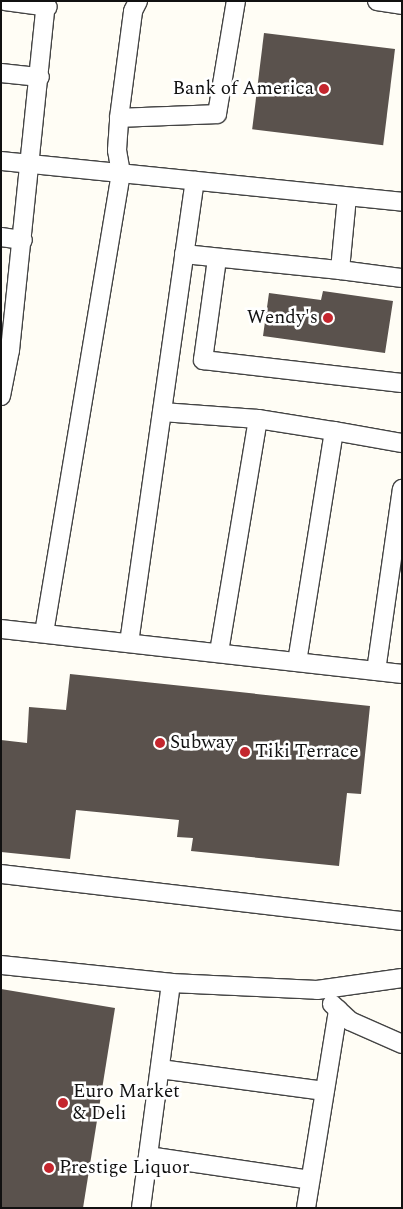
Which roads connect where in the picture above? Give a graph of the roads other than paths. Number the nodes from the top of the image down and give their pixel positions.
1 (5, 1) edge
2 (236, 1) edge
3 (377, 1) edge
4 (48, 3) edge
5 (402, 5) edge
6 (136, 6) edge
7 (1, 73) edge
8 (40, 77) junction
9 (119, 118) junction
10 (1, 161) edge
11 (30, 165) junction
12 (121, 173) junction
13 (195, 181) junction
14 (347, 197) junction
15 (402, 202) edge
16 (1, 237) edge
17 (23, 240) junction
18 (184, 254) junction
19 (217, 259) junction
20 (340, 270) junction
21 (402, 278) edge
22 (8, 302) edge
23 (402, 383) edge
24 (1, 396) edge
25 (162, 412) junction
26 (258, 419) junction
27 (334, 431) junction
28 (402, 442) edge
29 (402, 488) edge
30 (1, 629) edge
31 (44, 633) junction
32 (129, 643) junction
33 (219, 652) junction
34 (297, 662) junction
35 (376, 671) junction
36 (402, 674) edge
37 (1, 874) edge
38 (402, 921) edge
39 (1, 966) edge
40 (402, 978) edge
41 (171, 983) junction
42 (317, 990) junction
43 (338, 1010) junction
44 (402, 1044) edge
45 (160, 1069) junction
46 (325, 1091) junction
47 (148, 1156) junction
48 (310, 1180) junction
49 (141, 1208) edge
50 (306, 1208) edge

1 - 4 lane
2 - 9 lane
3 - 5 lane
4 - 8 lane
6 - 9 lane
7 - 8 lane
8 - 11 lane
9 - 12 lane
10 - 11 lane
11 - 12 lane
11 - 17 lane
12 - 13 lane
12 - 31 lane
13 - 14 lane
13 - 18 lane
14 - 15 lane
14 - 20 lane
16 - 17 lane
17 - 22 lane
18 - 19 lane
18 - 25 lane
19 - 20 lane
19 - 23 lane
20 - 21 lane
22 - 24 lane
25 - 26 lane
25 - 32 lane
26 - 27 lane
26 - 33 lane
27 - 28 lane
27 - 34 lane
29 - 35 lane
30 - 31 lane
31 - 32 lane
32 - 33 lane
33 - 34 lane
34 - 35 lane
35 - 36 lane
37 - 38 lane
39 - 41 lane
40 - 42 lane
41 - 42 lane
41 - 45 lane
42 - 43 lane
43 - 44 lane
43 - 46 lane
45 - 46 lane
45 - 47 lane
46 - 48 lane
47 - 48 lane
47 - 49 lane
48 - 50 lane

